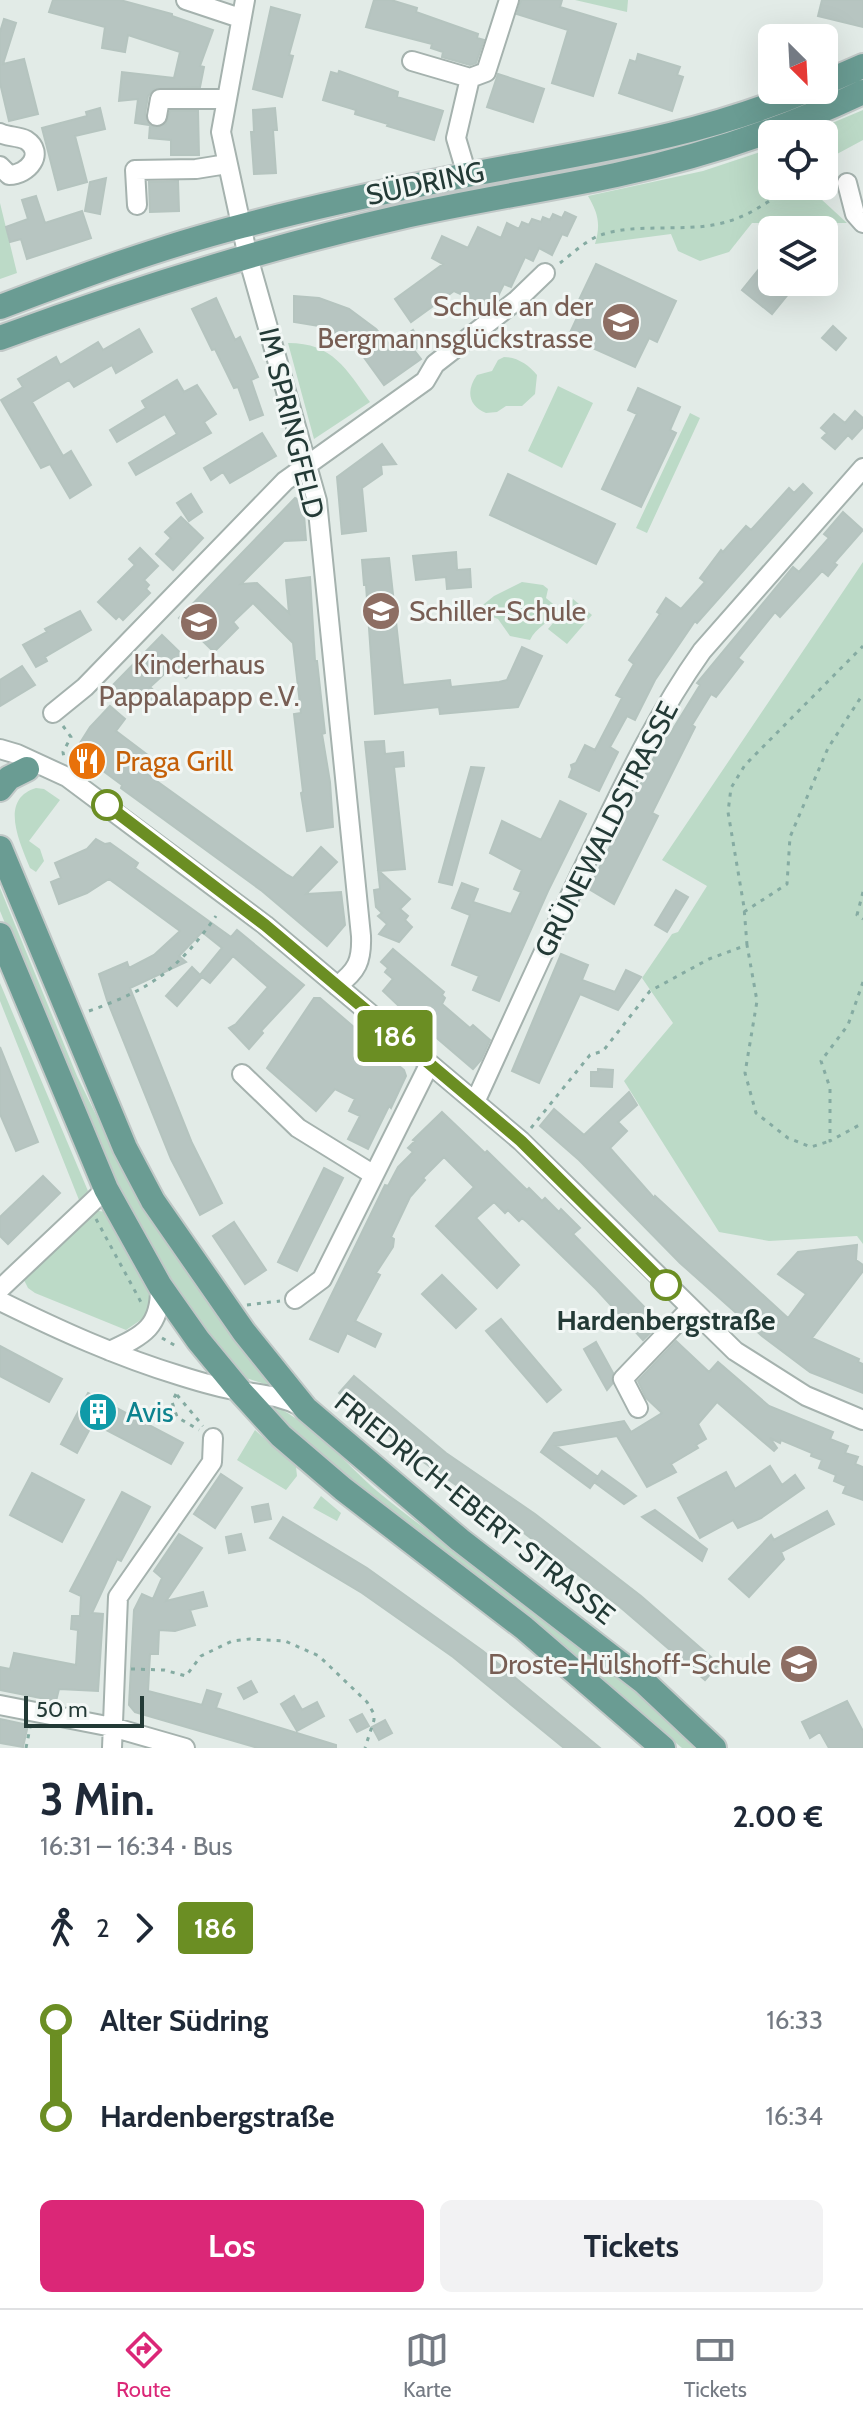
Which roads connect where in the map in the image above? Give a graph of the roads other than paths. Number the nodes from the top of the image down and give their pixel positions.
1 (186, 0) edge
2 (509, 0) edge
3 (242, 9) edge
4 (412, 61) dead end
5 (863, 66) edge
6 (838, 77) edge
7 (470, 78) junction
8 (863, 92) edge
9 (226, 99) junction
10 (774, 104) edge
11 (157, 116) dead end
12 (0, 133) edge
13 (227, 164) junction
14 (0, 166) edge
15 (467, 175) junction
16 (847, 183) dead end
17 (137, 205) dead end
18 (860, 214) edge
19 (240, 226) junction
20 (248, 257) junction
21 (545, 273) road end
22 (0, 307) edge
23 (0, 338) edge
24 (307, 465) junction
25 (863, 468) edge
26 (53, 713) road end
27 (0, 749) edge
28 (0, 769) edge
29 (27, 769) junction
30 (67, 777) junction
31 (0, 789) edge
32 (0, 848) edge
33 (0, 935) edge
34 (337, 986) junction
35 (429, 1065) junction
36 (242, 1074) dead end
37 (475, 1102) junction
38 (374, 1175) junction
39 (98, 1197) junction
40 (160, 1286) junction
41 (0, 1289) edge
42 (295, 1299) road end
43 (0, 1301) edge
44 (690, 1309) junction
45 (110, 1351) junction
46 (240, 1391) junction
47 (638, 1408) dead end
48 (306, 1409) junction
49 (863, 1420) edge
50 (213, 1438) road end
51 (0, 1705) edge
52 (112, 1727) junction
53 (112, 1748) edge
54 (185, 1748) edge
55 (663, 1748) edge
56 (714, 1748) edge

1 - 3 street
2 - 7 street
3 - 9 street, IM SPRINGFELD
4 - 7 street
5 - 6 main road
7 - 15 street
8 - 20 main road, SÜDRING
9 - 11 street
9 - 13 street, IM SPRINGFELD
10 - 15 main road, SÜDRING
12 - 14 street
13 - 17 street
13 - 19 street, IM SPRINGFELD
15 - 19 main road, SÜDRING
16 - 18 street
19 - 20 street, IM SPRINGFELD
19 - 22 main road, SÜDRING
20 - 23 main road, SÜDRING
20 - 24 street, IM SPRINGFELD
21 - 24 street
24 - 26 street
24 - 34 street, IM SPRINGFELD
25 - 37 street, GRÜNEWALDSTRASSE
27 - 30 street
28 - 29 street
29 - 30 street
29 - 31 main road
30 - 34 street
32 - 48 main road, FRIEDRICH-EBERT-STRASSE
33 - 39 main road
34 - 35 street
35 - 37 street
35 - 38 street
36 - 38 street
37 - 44 street
38 - 42 street
39 - 40 main road
39 - 41 street
40 - 45 street
40 - 46 main road
43 - 45 street, FRIEDRICH-EBERT-STRASSE
44 - 47 street
44 - 49 street
45 - 46 street, FRIEDRICH-EBERT-STRASSE
46 - 48 street, FRIEDRICH-EBERT-STRASSE
46 - 55 main road
48 - 56 main road, FRIEDRICH-EBERT-STRASSE
50 - 52 street
51 - 52 street
52 - 53 street
52 - 54 street

